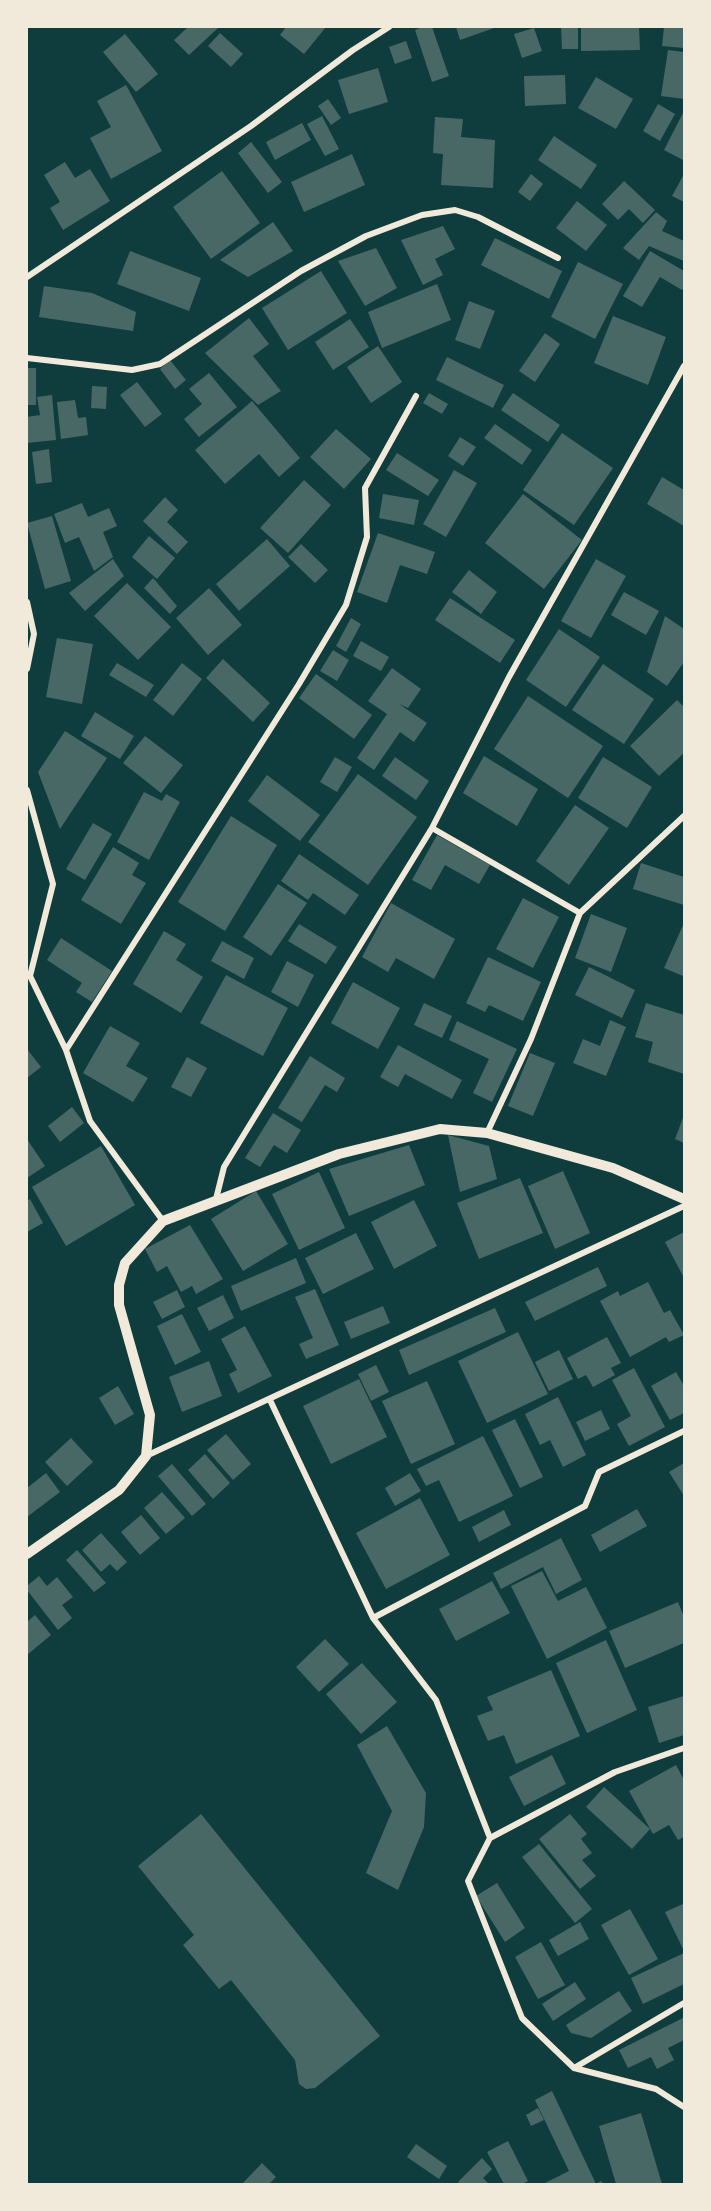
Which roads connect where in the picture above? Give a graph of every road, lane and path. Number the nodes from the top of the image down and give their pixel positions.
1 (389, 27) edge
2 (558, 258) dead end
3 (27, 277) edge
4 (27, 358) edge
5 (684, 366) edge
6 (417, 396) dead end
7 (27, 603) edge
8 (27, 669) edge
9 (27, 790) edge
10 (684, 816) edge
11 (432, 828) junction
12 (580, 914) junction
13 (66, 1050) junction
14 (487, 1133) junction
15 (684, 1199) edge
16 (215, 1203) junction
17 (684, 1206) edge
18 (164, 1221) junction
19 (270, 1400) junction
20 (684, 1431) edge
21 (147, 1456) junction
22 (27, 1554) edge
23 (373, 1618) junction
24 (684, 1748) edge
25 (490, 1838) junction
26 (684, 2003) edge
27 (574, 2068) junction
28 (684, 2107) edge

1 - 3 street
2 - 4 street
5 - 11 street
6 - 13 street
7 - 8 street
9 - 13 street
10 - 12 street
11 - 12 street
11 - 16 street
12 - 14 street
13 - 18 street
14 - 15 street
14 - 16 street
16 - 18 street
17 - 19 street
18 - 21 street
19 - 21 street
19 - 23 street
20 - 23 street
21 - 22 street
23 - 25 street
24 - 25 street
25 - 27 street
26 - 27 street
27 - 28 street

